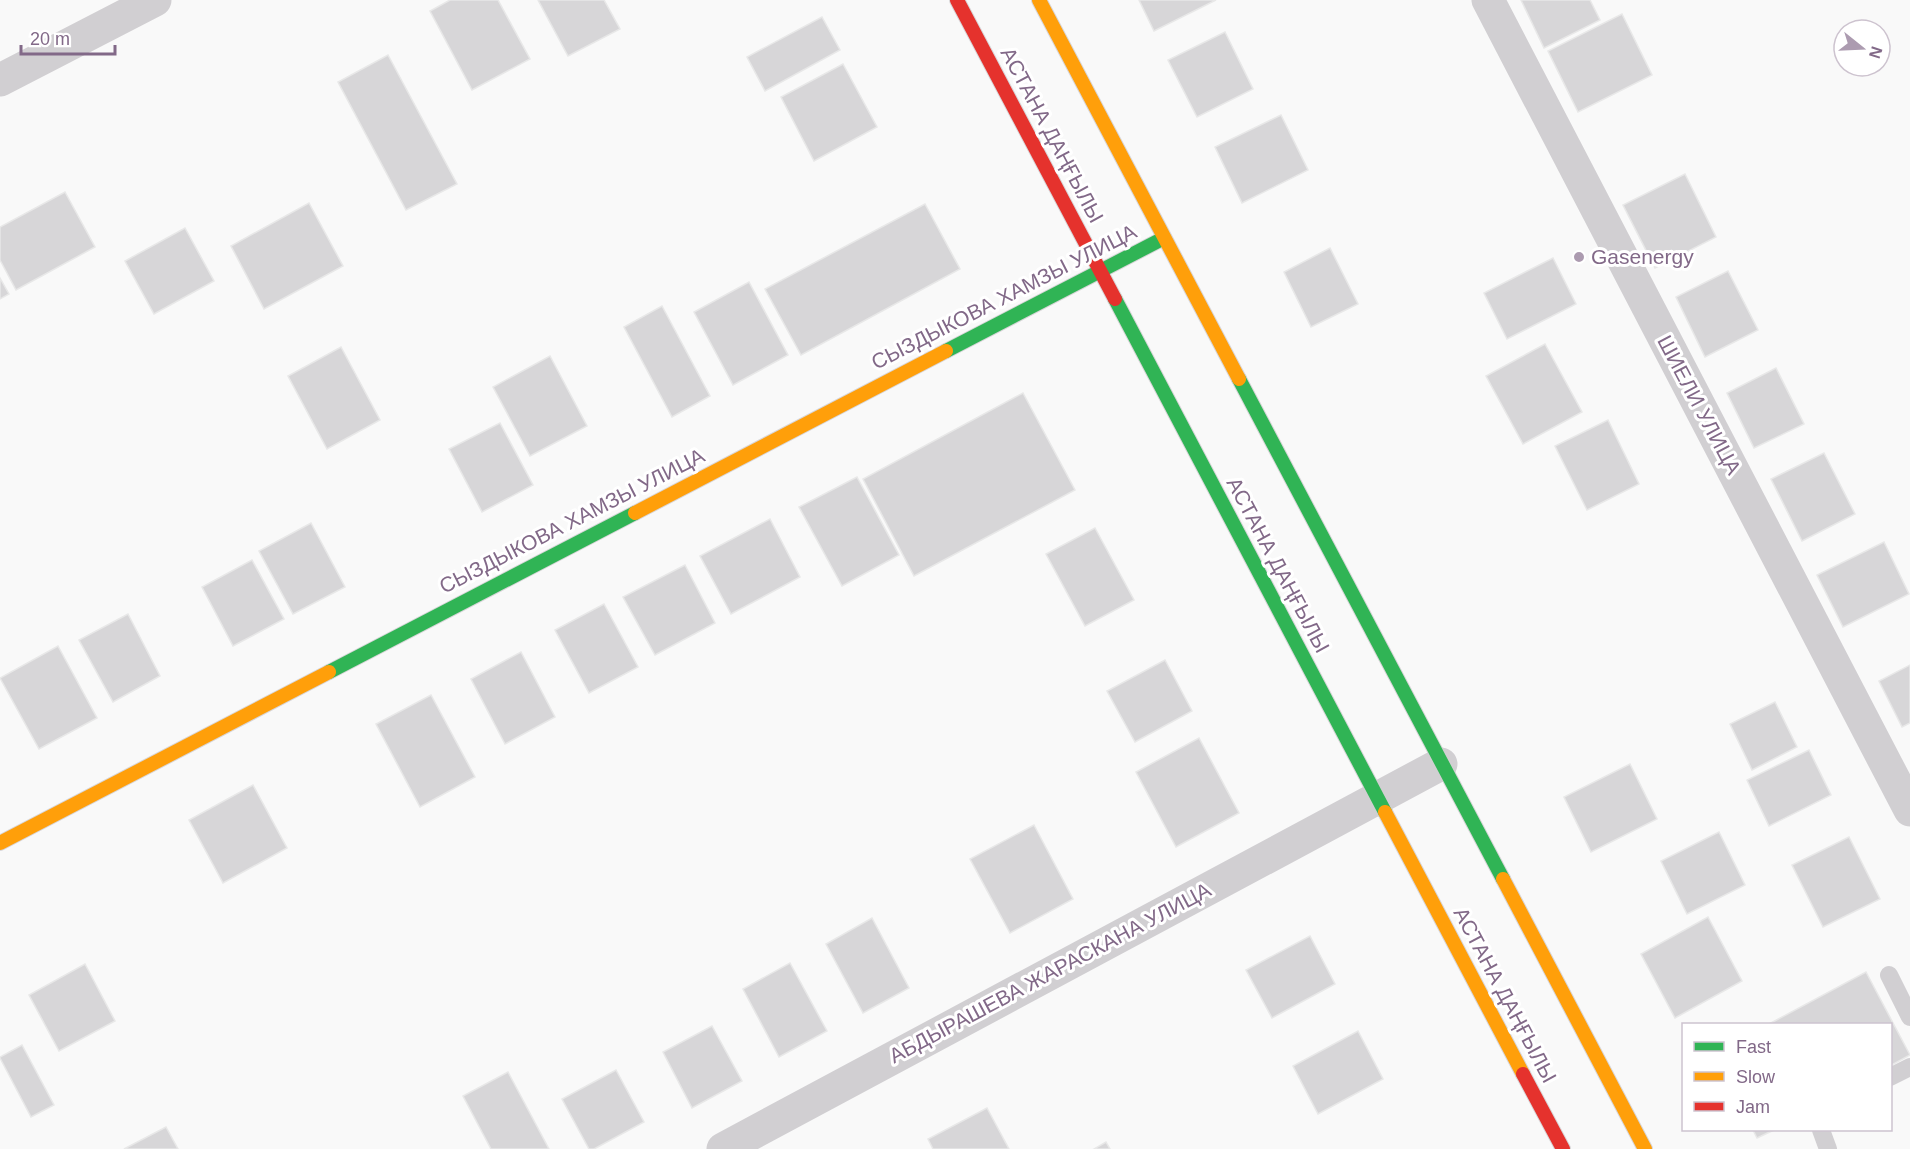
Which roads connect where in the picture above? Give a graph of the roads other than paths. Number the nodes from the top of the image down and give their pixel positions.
1 (155, 0) edge
2 (957, 0) edge
3 (1039, 0) edge
4 (1488, 0) edge
5 (0, 80) edge
6 (1164, 238) junction
7 (1099, 271) junction
8 (1441, 764) junction
9 (1377, 797) junction
10 (1910, 810) edge
11 (0, 843) edge
12 (1889, 975) dead end
13 (1910, 1017) edge
14 (1910, 1067) edge
15 (1892, 1076) edge
16 (1821, 1131) edge
17 (723, 1149) edge
18 (1563, 1149) edge
19 (1645, 1149) edge
20 (1828, 1149) edge

1 - 5 street
2 - 7 street, АСТАНА ДАҢҒЫЛЫ
3 - 6 street
4 - 10 street, ШИЕЛИ УЛИЦА
6 - 7 street, СЫЗДЫКОВА ХАМЗЫ УЛИЦА
6 - 8 street
7 - 9 street, АСТАНА ДАҢҒЫЛЫ
7 - 11 street, СЫЗДЫКОВА ХАМЗЫ УЛИЦА
8 - 9 street, АБДЫРАШЕВА ЖАРАСКАНА УЛИЦА
8 - 19 street
9 - 17 street, АБДЫРАШЕВА ЖАРАСКАНА УЛИЦА
9 - 18 street, АСТАНА ДАҢҒЫЛЫ
12 - 13 lane
14 - 15 lane
16 - 20 lane

